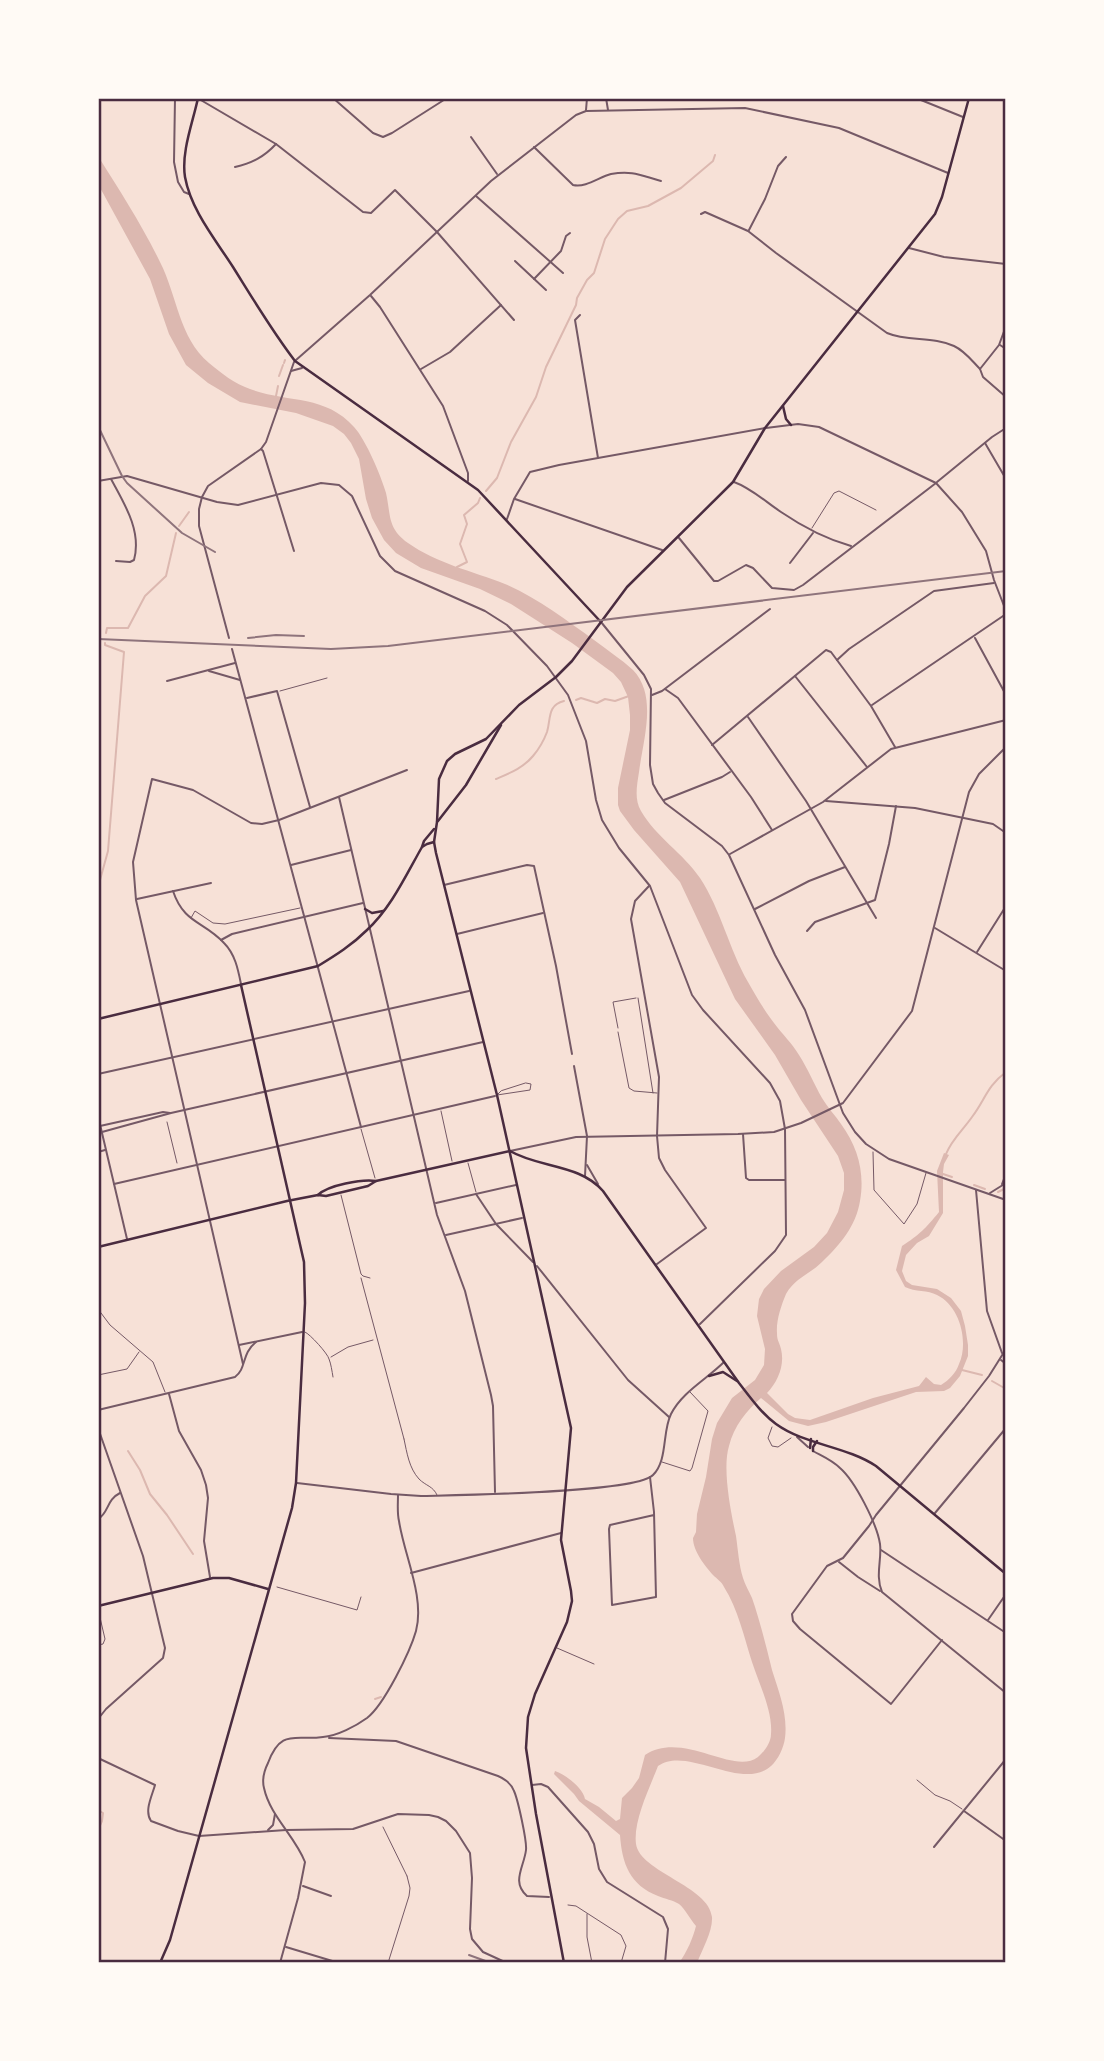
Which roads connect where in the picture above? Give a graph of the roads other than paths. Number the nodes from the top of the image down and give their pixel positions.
1 (175, 98) edge
2 (198, 98) edge
3 (333, 98) edge
4 (447, 98) edge
5 (587, 98) edge
6 (607, 98) edge
7 (916, 98) edge
8 (969, 98) edge
9 (608, 110) junction
10 (586, 111) junction
11 (964, 118) junction
12 (471, 137) dead end
13 (276, 144) junction
14 (533, 146) junction
15 (786, 157) dead end
16 (235, 167) dead end
17 (949, 173) junction
18 (498, 174) junction
19 (662, 181) dead end
20 (190, 195) junction
21 (475, 195) junction
22 (701, 214) dead end
23 (748, 231) junction
24 (436, 232) junction
25 (570, 233) dead end
26 (908, 247) junction
27 (515, 261) dead end
28 (551, 262) junction
29 (1006, 264) edge
30 (564, 273) dead end
31 (534, 279) junction
32 (546, 290) dead end
33 (370, 295) junction
34 (500, 305) junction
35 (856, 312) junction
36 (580, 315) dead end
37 (514, 320) dead end
38 (1006, 326) edge
39 (999, 345) junction
40 (1006, 349) edge
41 (295, 361) junction
42 (304, 368) junction
43 (421, 369) junction
44 (980, 369) junction
45 (290, 372) junction
46 (1006, 397) edge
47 (783, 405) junction
48 (791, 425) junction
49 (765, 428) junction
50 (1006, 428) edge
51 (985, 442) junction
52 (261, 449) junction
53 (598, 459) junction
54 (110, 478) junction
55 (1006, 479) edge
56 (98, 481) edge
57 (468, 482) junction
58 (733, 482) junction
59 (936, 483) junction
60 (276, 495) junction
61 (202, 497) junction
62 (514, 499) junction
63 (876, 509) dead end
64 (506, 519) junction
65 (812, 531) junction
66 (678, 537) junction
67 (853, 547) junction
68 (293, 551) dead end
69 (664, 551) junction
70 (116, 562) dead end
71 (790, 563) dead end
72 (994, 581) junction
73 (770, 608) dead end
74 (1006, 612) edge
75 (600, 621) junction
76 (974, 636) junction
77 (229, 638) dead end
78 (232, 649) dead end
79 (837, 660) junction
80 (236, 663) junction
81 (206, 670) junction
82 (795, 675) junction
83 (556, 677) junction
84 (327, 678) dead end
85 (241, 680) junction
86 (167, 681) dead end
87 (665, 689) junction
88 (277, 691) junction
89 (653, 695) junction
90 (1006, 695) edge
91 (246, 699) junction
92 (871, 706) junction
93 (747, 716) junction
94 (505, 719) junction
95 (1006, 720) edge
96 (712, 745) junction
97 (895, 747) junction
98 (1006, 747) edge
99 (1001, 752) junction
100 (1006, 755) edge
101 (867, 767) junction
102 (407, 770) dead end
103 (730, 772) junction
104 (339, 796) junction
105 (664, 801) junction
106 (823, 802) junction
107 (896, 806) junction
108 (310, 807) junction
109 (810, 808) junction
110 (963, 817) junction
111 (279, 820) junction
112 (437, 824) junction
113 (773, 831) junction
114 (1006, 833) edge
115 (434, 842) junction
116 (422, 847) junction
117 (352, 849) junction
118 (729, 855) junction
119 (291, 865) junction
120 (846, 866) junction
121 (211, 883) dead end
122 (444, 885) junction
123 (650, 886) junction
124 (173, 891) junction
125 (136, 900) junction
126 (364, 903) junction
127 (868, 903) junction
128 (1006, 906) edge
129 (302, 908) junction
130 (365, 909) junction
131 (754, 909) junction
132 (383, 911) junction
133 (544, 913) junction
134 (305, 917) junction
135 (190, 918) junction
136 (876, 918) dead end
137 (934, 927) junction
138 (369, 929) junction
139 (807, 931) dead end
140 (456, 934) junction
141 (221, 940) junction
142 (977, 952) junction
143 (318, 967) junction
144 (1006, 971) edge
145 (241, 985) junction
146 (470, 991) junction
147 (645, 996) junction
148 (638, 998) junction
149 (160, 1005) junction
150 (388, 1008) junction
151 (98, 1019) edge
152 (332, 1021) junction
153 (618, 1028) dead end
154 (618, 1032) dead end
155 (253, 1039) junction
156 (484, 1041) junction
157 (572, 1054) dead end
158 (172, 1057) junction
159 (401, 1061) junction
160 (574, 1066) dead end
161 (346, 1073) junction
162 (98, 1074) edge
163 (265, 1091) junction
164 (653, 1093) junction
165 (660, 1094) junction
166 (497, 1095) junction
167 (840, 1105) junction
168 (440, 1108) junction
169 (184, 1110) junction
170 (171, 1113) junction
171 (415, 1114) junction
172 (98, 1116) edge
173 (167, 1122) dead end
174 (100, 1126) junction
175 (361, 1127) junction
176 (785, 1129) junction
177 (102, 1132) junction
178 (743, 1134) junction
179 (587, 1136) junction
180 (657, 1136) junction
181 (278, 1146) junction
182 (106, 1150) junction
183 (873, 1150) junction
184 (510, 1151) junction
185 (98, 1152) edge
186 (468, 1161) junction
187 (177, 1163) dead end
188 (452, 1164) junction
189 (586, 1164) junction
190 (197, 1165) junction
191 (427, 1170) junction
192 (926, 1173) junction
193 (1006, 1174) edge
194 (585, 1176) junction
195 (786, 1180) junction
196 (376, 1181) junction
197 (1006, 1183) edge
198 (114, 1184) junction
199 (517, 1185) junction
200 (598, 1185) junction
201 (1001, 1185) junction
202 (976, 1189) junction
203 (341, 1193) junction
204 (989, 1193) junction
205 (476, 1194) junction
206 (318, 1195) junction
207 (291, 1200) junction
208 (1006, 1200) edge
209 (435, 1203) junction
210 (523, 1218) junction
211 (210, 1219) junction
212 (496, 1224) junction
213 (445, 1235) junction
214 (127, 1240) junction
215 (98, 1247) edge
216 (533, 1261) junction
217 (657, 1264) junction
218 (361, 1278) dead end
219 (370, 1278) dead end
220 (98, 1309) edge
221 (699, 1325) junction
222 (303, 1332) junction
223 (377, 1339) junction
224 (256, 1342) junction
225 (239, 1345) junction
226 (1006, 1349) edge
227 (140, 1350) junction
228 (1003, 1355) junction
229 (329, 1358) junction
230 (1000, 1359) junction
231 (725, 1361) junction
232 (243, 1364) junction
233 (1006, 1364) edge
234 (98, 1375) edge
235 (709, 1376) junction
236 (333, 1377) dead end
237 (739, 1384) junction
238 (690, 1392) junction
239 (167, 1395) junction
240 (98, 1410) edge
241 (669, 1418) junction
242 (772, 1427) dead end
243 (98, 1428) edge
244 (1006, 1428) edge
245 (793, 1434) junction
246 (791, 1438) dead end
247 (811, 1439) junction
248 (817, 1441) junction
249 (811, 1450) junction
250 (660, 1461) junction
251 (650, 1477) junction
252 (296, 1483) junction
253 (900, 1486) junction
254 (565, 1490) junction
255 (121, 1492) junction
256 (496, 1493) junction
257 (398, 1495) junction
258 (437, 1495) junction
259 (935, 1514) junction
260 (654, 1515) junction
261 (98, 1519) edge
262 (873, 1519) junction
263 (561, 1533) junction
264 (880, 1549) junction
265 (839, 1561) junction
266 (410, 1573) junction
267 (1006, 1574) edge
268 (211, 1578) junction
269 (277, 1587) dead end
270 (269, 1589) junction
271 (152, 1592) junction
272 (883, 1592) junction
273 (1006, 1594) edge
274 (361, 1597) dead end
275 (98, 1607) edge
276 (99, 1620) edge
277 (987, 1620) junction
278 (1006, 1633) edge
279 (942, 1640) junction
280 (98, 1645) edge
281 (555, 1647) junction
282 (594, 1664) dead end
283 (1006, 1693) edge
284 (98, 1720) edge
285 (324, 1737) junction
286 (98, 1758) edge
287 (1006, 1759) edge
288 (917, 1780) dead end
289 (531, 1785) junction
290 (964, 1811) junction
291 (275, 1812) junction
292 (380, 1820) junction
293 (383, 1827) joint
294 (286, 1830) junction
295 (265, 1832) junction
296 (199, 1836) junction
297 (1006, 1841) edge
298 (934, 1847) dead end
299 (302, 1885) junction
300 (331, 1896) dead end
301 (551, 1896) junction
302 (568, 1905) dead end
303 (587, 1914) junction
304 (285, 1947) junction
305 (160, 1963) edge
306 (280, 1963) edge
307 (339, 1963) edge
308 (388, 1963) edge
309 (507, 1963) edge
310 (564, 1963) edge
311 (592, 1963) edge
312 (621, 1963) edge
313 (665, 1963) edge

1 - 20 street
2 - 13 street
2 - 20 main road
3 - 4 street
5 - 10 street
6 - 9 street
7 - 11 street
8 - 11 main road
9 - 10 street
9 - 17 street
10 - 14 street
11 - 17 main road
12 - 18 street
13 - 16 street
13 - 24 street
14 - 18 street
14 - 19 street
15 - 23 street
17 - 26 main road
18 - 21 street
20 - 41 main road
21 - 24 street
21 - 28 street
22 - 23 street
23 - 35 street
24 - 33 street
24 - 34 street
25 - 28 street
26 - 29 street
26 - 35 main road
27 - 31 street
28 - 30 street
28 - 31 street
31 - 32 street
33 - 41 street
33 - 43 street
34 - 37 street
34 - 43 street
35 - 44 street
35 - 47 main road
36 - 53 street
38 - 39 street
39 - 40 street
39 - 44 street
41 - 42 main road
41 - 45 street
42 - 45 street
42 - 57 main road
43 - 57 street
44 - 46 street
45 - 52 street
47 - 48 main road
47 - 49 main road
48 - 49 street
48 - 59 street
49 - 53 street
49 - 58 main road
50 - 51 street
51 - 55 street
51 - 59 street
52 - 60 street
52 - 61 street
53 - 62 street
54 - 56 street
54 - 61 street
54 - 70 street
57 - 64 main road
58 - 65 street
58 - 66 main road
59 - 67 street
59 - 72 street
60 - 61 street
60 - 68 street
60 - 83 street
61 - 77 street
62 - 64 street
62 - 69 street
63 - 65 street
64 - 75 main road
65 - 67 street
65 - 71 street
66 - 67 street
66 - 69 main road
69 - 75 main road
72 - 74 street
72 - 79 street
73 - 87 street
74 - 76 street
75 - 83 main road
75 - 89 street
76 - 90 street
76 - 92 street
78 - 80 street
79 - 82 street
79 - 92 street
80 - 81 street
80 - 85 street
81 - 85 street
81 - 86 street
82 - 93 street
82 - 101 street
83 - 94 main road
83 - 123 street
84 - 88 street
85 - 91 street
87 - 89 street
87 - 96 street
88 - 91 street
88 - 108 street
89 - 105 street
91 - 111 street
92 - 97 street
93 - 96 street
93 - 109 street
94 - 112 main road
94 - 112 main road
95 - 97 street
96 - 103 street
97 - 101 street
98 - 99 street
99 - 100 street
99 - 110 street
101 - 106 street
102 - 104 street
103 - 105 street
103 - 113 street
104 - 108 street
104 - 117 street
105 - 118 street
106 - 107 street
106 - 109 street
107 - 110 street
107 - 127 street
108 - 111 street
109 - 113 street
109 - 120 street
110 - 114 street
110 - 137 street
111 - 119 street
111 - 125 street
112 - 115 main road
112 - 116 main road
113 - 118 street
115 - 116 main road
115 - 122 main road
116 - 132 main road
117 - 119 street
117 - 126 street
118 - 131 street
119 - 129 street
120 - 127 street
120 - 131 street
121 - 124 street
122 - 133 street
122 - 140 main road
123 - 147 street
123 - 176 street
124 - 125 street
124 - 135 street
125 - 149 street
126 - 130 street
126 - 134 street
127 - 136 street
127 - 139 street
128 - 142 street
129 - 134 street
129 - 135 street
130 - 132 main road
130 - 138 street
131 - 167 street
132 - 138 main road
133 - 140 street
133 - 157 street
134 - 141 street
134 - 143 street
135 - 141 street
137 - 142 street
137 - 167 street
138 - 143 main road
138 - 150 street
140 - 146 main road
141 - 145 street
142 - 144 street
143 - 145 main road
143 - 152 street
145 - 149 main road
145 - 155 main road
146 - 150 street
146 - 156 main road
147 - 148 street
147 - 165 street
148 - 153 street
148 - 164 street
149 - 151 main road
149 - 158 street
150 - 152 street
150 - 159 street
152 - 155 street
152 - 161 street
154 - 164 street
155 - 158 street
155 - 163 main road
156 - 159 street
156 - 166 main road
158 - 162 street
158 - 169 street
159 - 161 street
159 - 171 street
160 - 179 street
161 - 163 street
161 - 175 street
163 - 169 street
163 - 181 main road
164 - 165 street
165 - 180 street
166 - 166 street
166 - 168 street
166 - 184 main road
167 - 176 street
167 - 183 street
168 - 171 street
168 - 188 street
169 - 170 street
169 - 190 street
170 - 174 street
170 - 177 street
171 - 175 street
171 - 191 street
172 - 174 street
173 - 187 street
174 - 177 street
175 - 181 street
175 - 196 street
176 - 178 street
176 - 195 street
177 - 182 street
178 - 180 street
178 - 195 street
179 - 180 street
179 - 184 street
179 - 189 street
180 - 217 street
181 - 190 street
181 - 207 main road
182 - 185 street
182 - 198 street
183 - 192 street
183 - 192 street
184 - 186 main road
184 - 194 main road
184 - 199 main road
186 - 188 main road
186 - 205 street
188 - 191 main road
189 - 194 street
189 - 200 street
190 - 198 street
190 - 211 street
191 - 196 main road
191 - 209 street
192 - 202 street
193 - 201 street
194 - 200 main road
195 - 221 street
196 - 203 main road
196 - 206 main road
197 - 201 street
198 - 214 street
199 - 205 street
199 - 210 main road
200 - 217 main road
201 - 204 street
202 - 204 street
202 - 228 street
203 - 206 main road
203 - 219 street
204 - 208 street
205 - 209 street
205 - 212 street
206 - 207 main road
207 - 211 main road
207 - 222 main road
209 - 213 street
210 - 212 street
210 - 216 main road
211 - 214 main road
211 - 225 street
212 - 213 street
212 - 216 street
213 - 256 street
214 - 215 main road
216 - 241 street
216 - 254 main road
217 - 221 main road
218 - 223 street
220 - 227 street
221 - 231 main road
222 - 224 street
222 - 229 street
222 - 252 main road
223 - 229 street
223 - 258 street
224 - 225 street
224 - 232 street
225 - 232 street
226 - 228 street
227 - 234 street
227 - 239 street
228 - 230 street
229 - 236 street
230 - 233 street
230 - 253 street
231 - 235 street
231 - 237 main road
232 - 239 street
235 - 237 main road
235 - 238 street
237 - 245 main road
238 - 241 street
238 - 250 street
239 - 240 street
239 - 268 street
241 - 250 street
242 - 246 street
243 - 255 street
244 - 259 street
245 - 247 main road
245 - 249 street
247 - 248 main road
247 - 249 main road
248 - 249 main road
248 - 253 main road
249 - 262 street
250 - 251 street
251 - 254 street
251 - 260 street
252 - 257 street
252 - 270 main road
253 - 259 main road
253 - 262 street
254 - 256 street
254 - 263 main road
255 - 261 street
255 - 271 street
256 - 258 street
257 - 258 street
257 - 266 street
259 - 267 main road
260 - 260 street
262 - 264 street
262 - 265 street
263 - 266 street
263 - 281 main road
264 - 272 street
264 - 277 street
265 - 272 street
265 - 279 street
266 - 285 street
268 - 270 main road
268 - 271 main road
269 - 274 street
270 - 296 main road
271 - 275 main road
271 - 284 street
272 - 279 street
273 - 277 street
275 - 276 street
276 - 280 street
277 - 278 street
279 - 283 street
281 - 282 street
281 - 289 main road
285 - 291 street
285 - 301 street
286 - 296 street
287 - 290 street
288 - 290 street
289 - 301 main road
289 - 313 street
290 - 297 street
290 - 298 street
291 - 294 street
291 - 295 street
292 - 293 street
292 - 294 street
292 - 309 street
293 - 308 street
294 - 295 street
294 - 299 street
295 - 296 street
296 - 305 main road
299 - 300 street
299 - 304 street
301 - 310 main road
302 - 303 street
303 - 311 street
303 - 312 street
304 - 306 street
304 - 307 street

